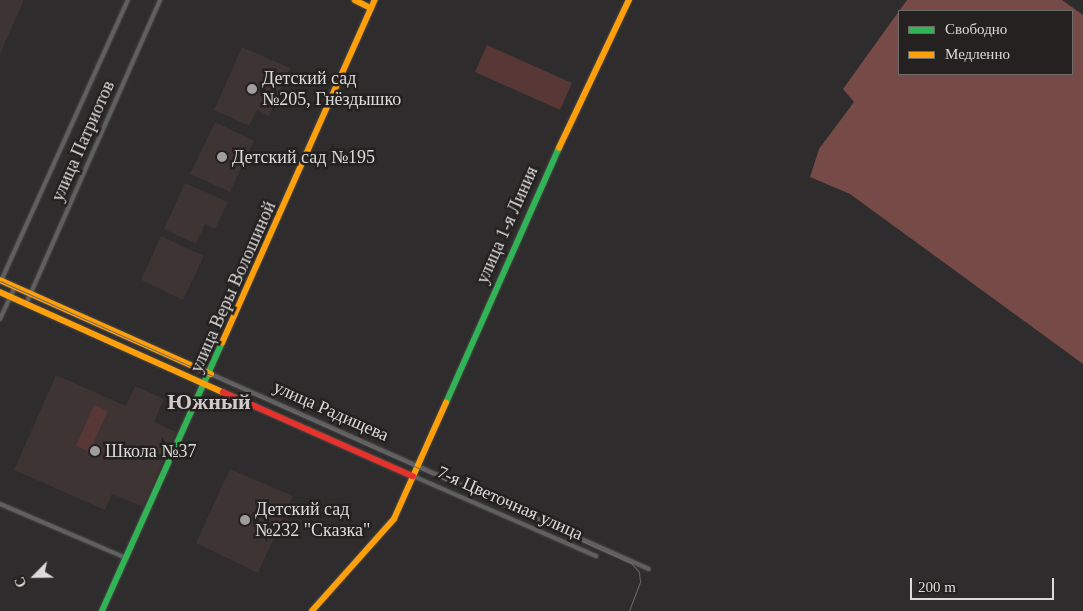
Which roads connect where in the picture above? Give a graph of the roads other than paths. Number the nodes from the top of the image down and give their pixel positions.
1 (128, 0) edge
2 (160, 0) edge
3 (355, 0) edge
4 (375, 0) edge
5 (629, 0) edge
6 (371, 8) junction
7 (0, 281) edge
8 (15, 287) junction
9 (0, 292) edge
10 (30, 294) junction
11 (10, 297) junction
12 (26, 304) junction
13 (0, 319) edge
14 (211, 374) junction
15 (206, 383) junction
16 (417, 465) junction
17 (413, 476) junction
18 (0, 504) edge
19 (596, 556) dead end
20 (126, 558) junction
21 (649, 569) dead end
22 (102, 611) edge
23 (312, 611) edge

1 - 7 street, улица Патриотов
2 - 10 street, улица Патриотов
3 - 6 street
4 - 6 street, улица Веры Волошиной
5 - 16 street, улица 1-я Линия
6 - 14 street, улица Веры Волошиной
7 - 8 street, улица Радищева
8 - 10 street, улица Радищева
8 - 11 street
9 - 11 street, улица Радищева
10 - 12 street, улица Патриотов
10 - 14 street, улица Радищева
11 - 12 street, улица Радищева
11 - 13 street
12 - 15 street, улица Радищева
14 - 15 street, улица Веры Волошиной
14 - 16 street, улица Радищева
15 - 17 street, улица Радищева
15 - 20 street, улица Веры Волошиной
16 - 17 street, улица 1-я Линия
16 - 21 street, улица Радищева
17 - 19 street, 7-я Цветочная улица
17 - 23 street
18 - 20 street
20 - 22 street, улица Веры Волошиной

